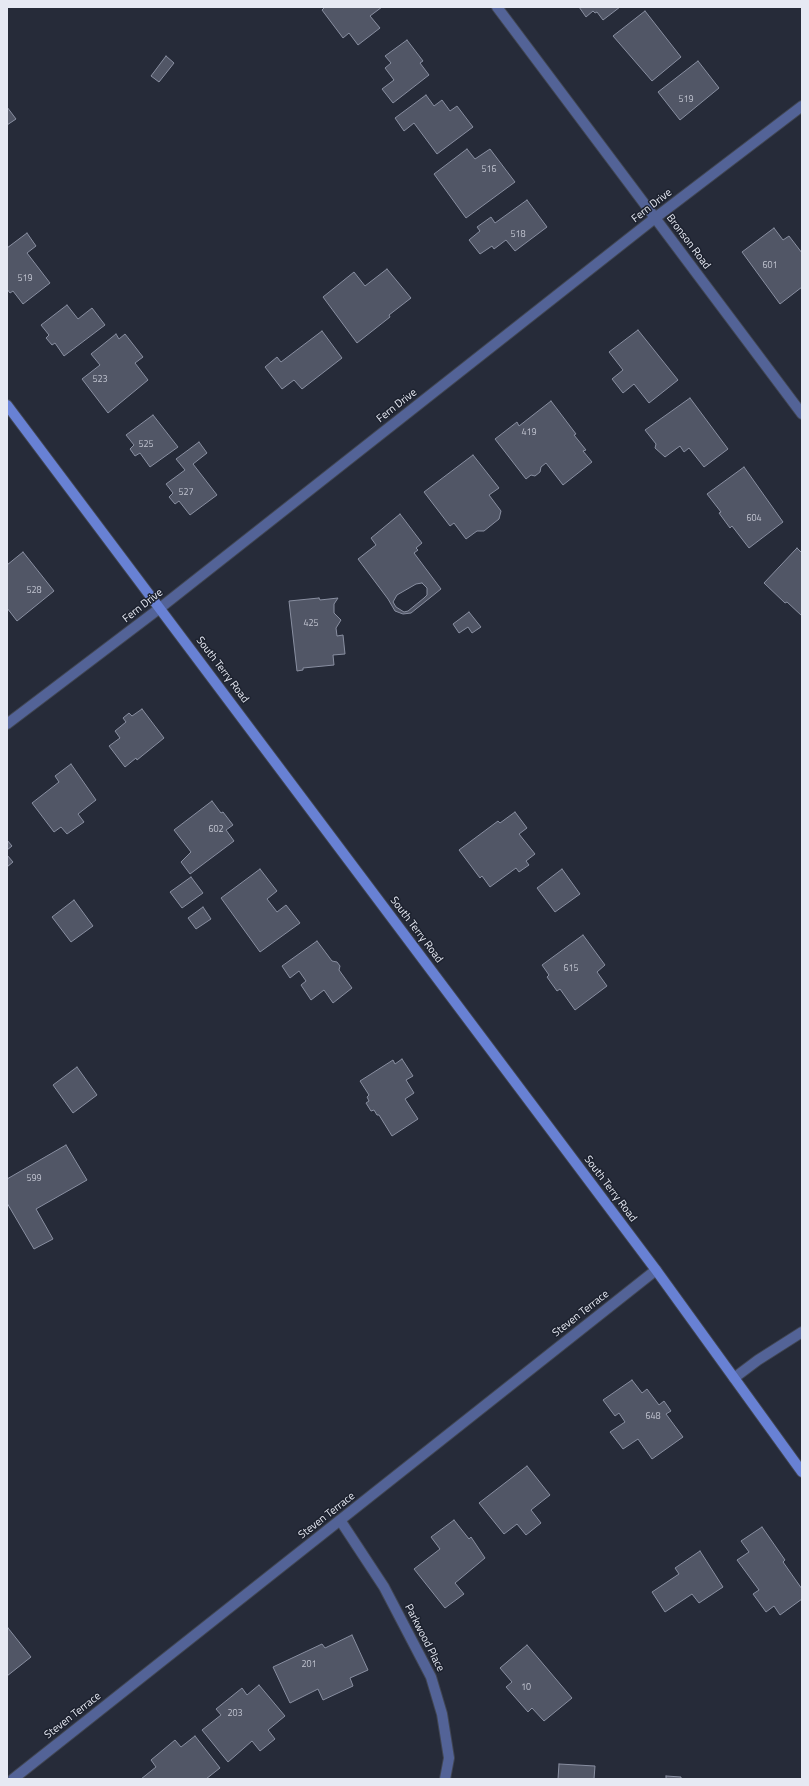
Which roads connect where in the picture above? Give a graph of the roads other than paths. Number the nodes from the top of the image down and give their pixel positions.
1 (497, 7) edge
2 (802, 106) edge
3 (655, 218) junction
4 (7, 405) edge
5 (802, 414) edge
6 (160, 608) junction
7 (7, 724) edge
8 (656, 1270) junction
9 (802, 1332) edge
10 (734, 1378) junction
11 (802, 1472) edge
12 (340, 1520) junction
13 (13, 1779) edge
14 (445, 1779) edge

1 - 3 street, Bronson Road
2 - 3 street, Fern Drive
3 - 5 street, Bronson Road
3 - 6 street, Fern Drive
4 - 6 street, South Terry Road
6 - 7 street, Fern Drive
6 - 8 street, South Terry Road
8 - 10 street, South Terry Road
8 - 12 street, Steven Terrace
9 - 10 street
10 - 11 street, South Terry Road
12 - 13 street, Steven Terrace
12 - 14 street, Parkwood Place

